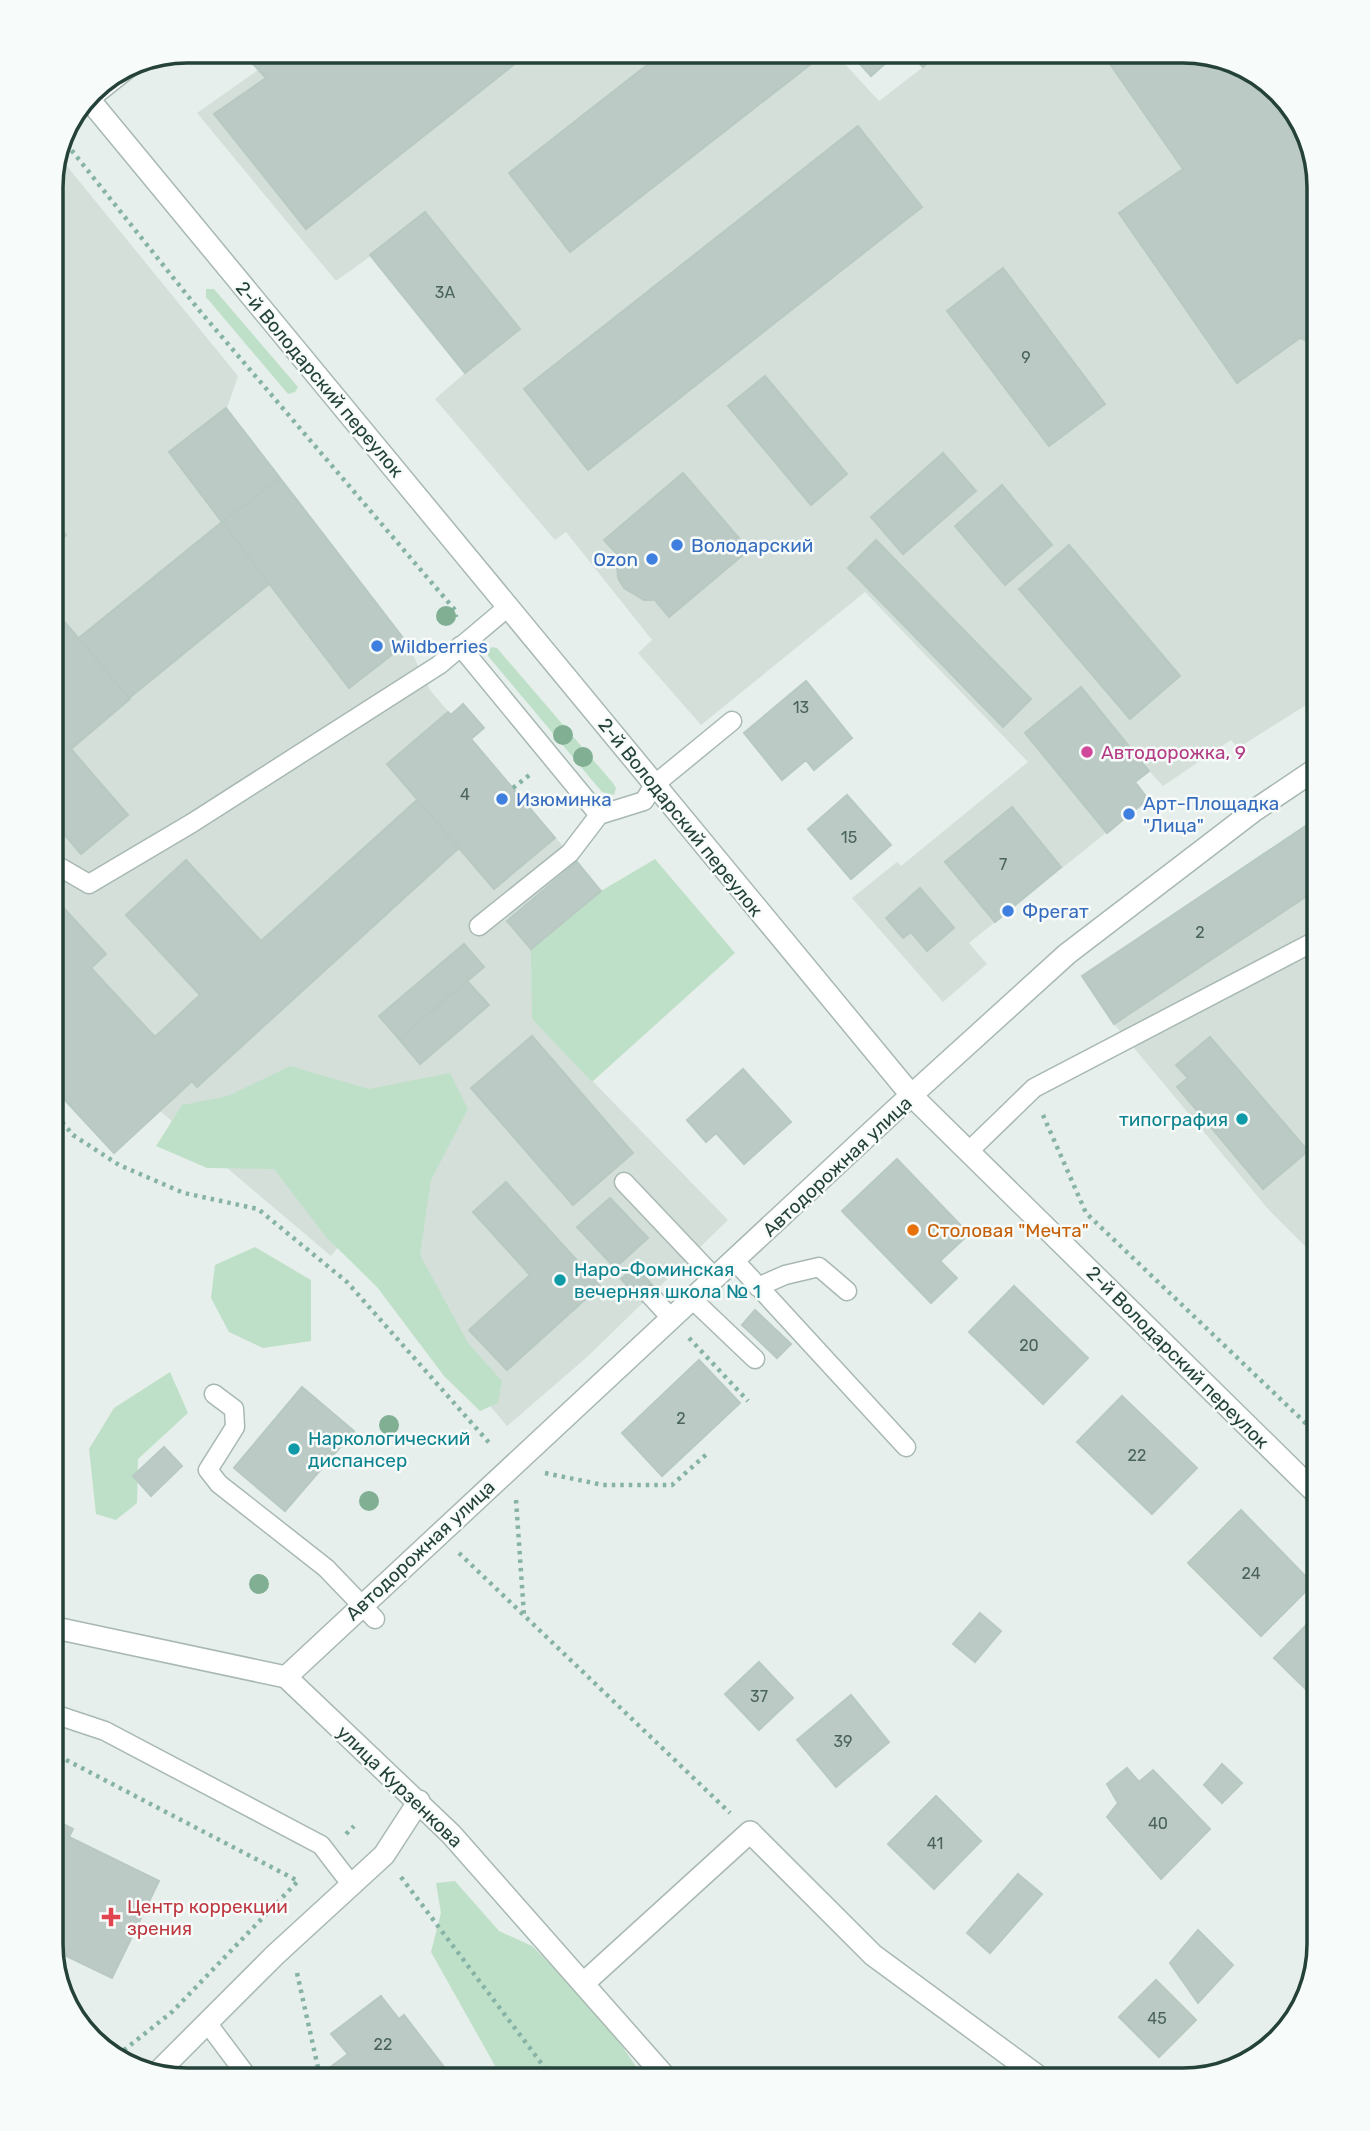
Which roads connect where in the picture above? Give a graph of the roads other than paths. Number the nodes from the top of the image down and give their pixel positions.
1 (94, 106) edge
2 (509, 606) junction
3 (460, 646) junction
4 (732, 721) dead end
5 (1307, 775) edge
6 (654, 785) junction
7 (599, 815) junction
8 (63, 869) edge
9 (479, 926) dead end
10 (1307, 945) edge
11 (912, 1096) junction
12 (969, 1151) junction
13 (625, 1181) dead end
14 (735, 1261) junction
15 (715, 1278) junction
16 (758, 1286) junction
17 (847, 1291) dead end
18 (650, 1295) dead end
19 (692, 1299) junction
20 (677, 1325) junction
21 (755, 1359) dead end
22 (214, 1394) dead end
23 (906, 1447) dead end
24 (1307, 1484) edge
25 (368, 1612) junction
26 (63, 1630) edge
27 (286, 1677) junction
28 (63, 1717) edge
29 (419, 1801) junction
30 (351, 1884) junction
31 (585, 1982) junction
32 (208, 2024) junction
33 (164, 2066) edge
34 (241, 2068) edge
35 (658, 2068) edge
36 (1027, 2068) edge

1 - 2 street, 2-й Володарский переулок
2 - 3 lane
2 - 6 street, 2-й Володарский переулок
3 - 7 lane
3 - 8 lane
4 - 6 lane
5 - 11 street, Автодорожная улица
6 - 7 lane
6 - 11 street, 2-й Володарский переулок
7 - 9 lane
10 - 12 lane
11 - 12 street, 2-й Володарский переулок
11 - 14 street, Автодорожная улица
12 - 24 street, 2-й Володарский переулок
13 - 15 lane
14 - 15 street, Автодорожная улица
14 - 16 lane
15 - 19 street, Автодорожная улица
16 - 17 lane
16 - 23 lane
18 - 20 lane
19 - 20 street, Автодорожная улица
19 - 21 lane
20 - 25 street, Автодорожная улица
22 - 25 lane
25 - 27 street, Автодорожная улица
26 - 27 street
27 - 29 street, улица Курзенкова
28 - 30 lane
29 - 30 street
29 - 31 street, улица Курзенкова
30 - 32 street
31 - 35 street, улица Курзенкова
31 - 36 street
32 - 33 street
32 - 34 lane

